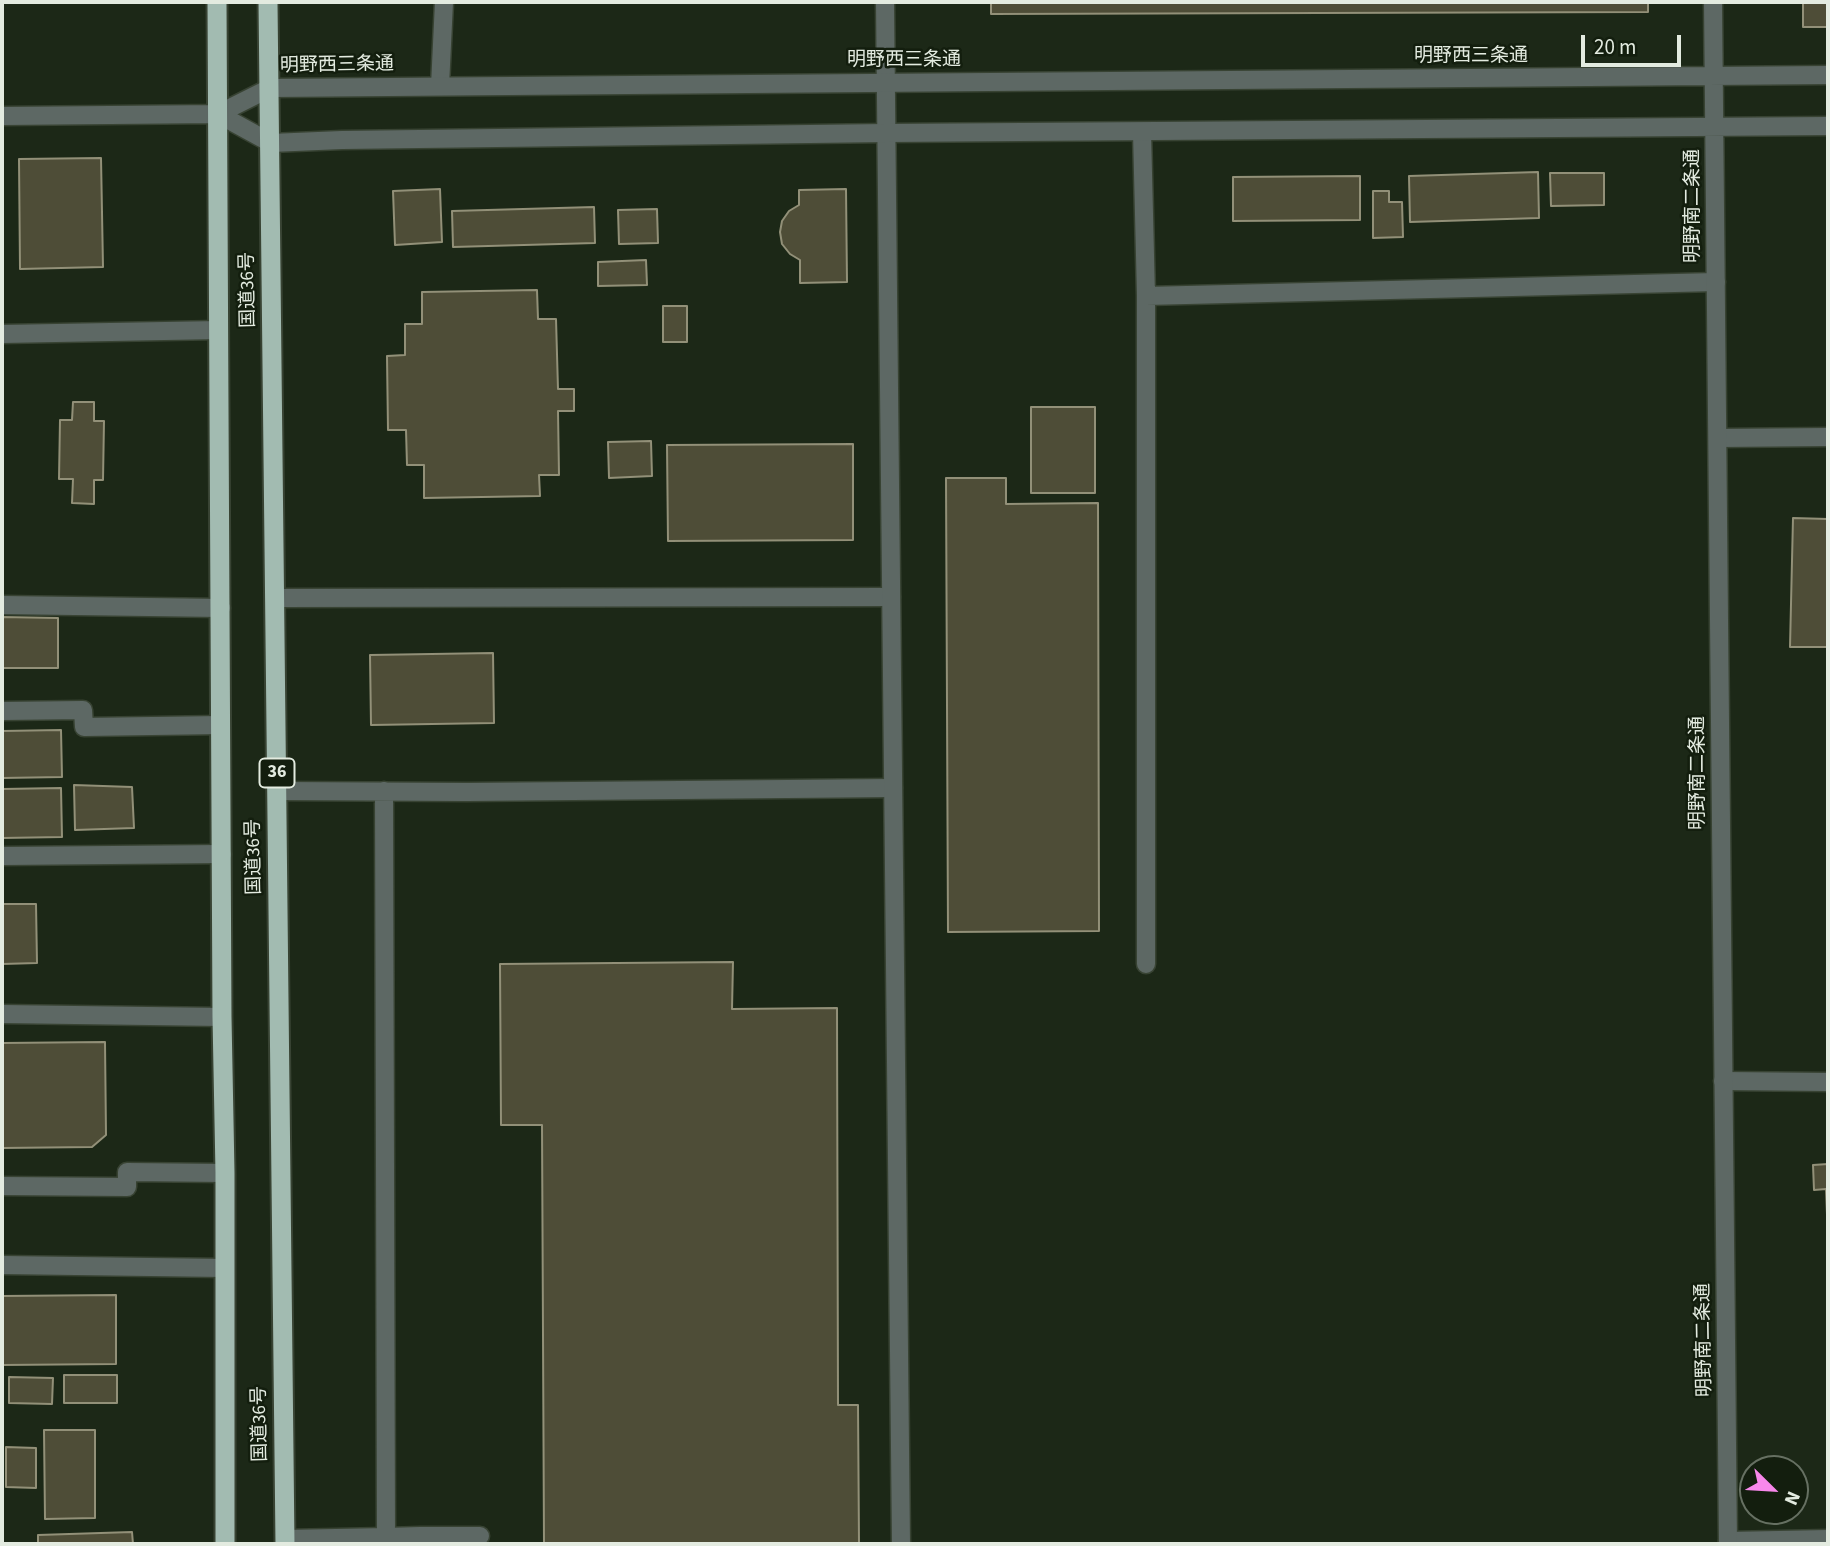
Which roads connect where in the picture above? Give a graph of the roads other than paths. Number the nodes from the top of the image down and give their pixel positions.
1 (217, 2) edge
2 (268, 2) edge
3 (444, 2) edge
4 (885, 2) edge
5 (1713, 2) edge
6 (1828, 75) edge
7 (1714, 76) junction
8 (887, 82) junction
9 (440, 86) junction
10 (270, 88) junction
11 (218, 114) junction
12 (2, 116) edge
13 (1828, 126) edge
14 (1715, 128) junction
15 (1142, 132) junction
16 (887, 133) junction
17 (271, 143) junction
18 (1716, 282) junction
19 (1146, 296) junction
20 (219, 330) junction
21 (2, 334) edge
22 (1828, 437) edge
23 (1718, 438) junction
24 (891, 597) junction
25 (275, 598) junction
26 (2, 604) edge
27 (221, 608) junction
28 (2, 711) edge
29 (221, 725) junction
30 (893, 788) junction
31 (277, 791) junction
32 (384, 791) junction
33 (222, 854) junction
34 (2, 856) edge
35 (1146, 964) dead end
36 (2, 1014) edge
37 (222, 1017) junction
38 (1723, 1081) junction
39 (1828, 1082) edge
40 (225, 1173) junction
41 (2, 1186) edge
42 (2, 1265) edge
43 (224, 1268) junction
44 (480, 1536) dead end
45 (386, 1537) junction
46 (1828, 1539) edge
47 (420, 1540) edge
48 (285, 1542) edge
49 (1728, 1543) edge
50 (225, 1544) edge
51 (901, 1544) edge

1 - 11 highway, 国道36号
2 - 10 highway, 国道36号 / 36
3 - 9 street
4 - 8 street
5 - 7 street, 明野南二条通
6 - 7 street, 明野西三条通
7 - 8 street, 明野西三条通
7 - 14 street, 明野南二条通
8 - 9 street, 明野西三条通
8 - 16 street
9 - 10 street, 明野西三条通
10 - 11 street, 明野西三条通
10 - 17 highway, 国道36号 / 36
11 - 12 street
11 - 17 street
11 - 20 highway, 国道36号
13 - 14 street
14 - 15 street
14 - 18 street, 明野南二条通
15 - 16 street
15 - 19 street
16 - 17 street
16 - 24 street
17 - 25 highway, 国道36号 / 36
18 - 19 street
18 - 23 street, 明野南二条通
19 - 35 street
20 - 21 street
20 - 27 highway, 国道36号
22 - 23 street
23 - 38 street, 明野南二条通
24 - 25 street
24 - 30 street
25 - 31 highway, 国道36号 / 36
26 - 27 street
27 - 29 highway, 国道36号
28 - 29 street
29 - 33 highway, 国道36号
30 - 32 street
30 - 51 street
31 - 32 street
31 - 48 highway, 国道36号 / 36
32 - 45 street
33 - 34 street
33 - 37 highway, 国道36号
36 - 37 street
37 - 40 highway, 国道36号
38 - 39 street
38 - 49 street, 明野南二条通
40 - 41 street
40 - 43 highway, 国道36号
42 - 43 street
43 - 50 highway, 国道36号
44 - 47 street
45 - 47 street
45 - 48 street
46 - 49 street

